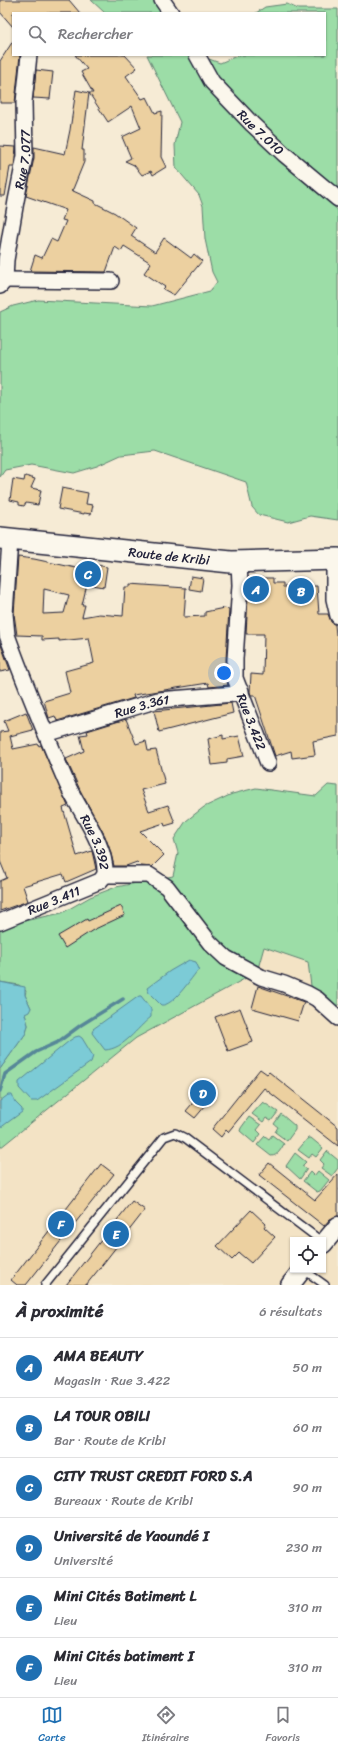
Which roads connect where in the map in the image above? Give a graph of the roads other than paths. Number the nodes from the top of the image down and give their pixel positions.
1 (162, 0) edge
2 (170, 12) edge
3 (29, 56) edge
4 (198, 56) edge
5 (338, 199) edge
6 (111, 282) dead end
7 (2, 283) edge
8 (5, 539) edge
9 (336, 559) edge
10 (239, 562) junction
11 (338, 616) edge
12 (241, 691) junction
13 (46, 734) junction
14 (268, 763) dead end
15 (105, 875) junction
16 (0, 922) edge
17 (338, 1018) edge
18 (338, 1226) edge
19 (316, 1237) edge
20 (326, 1239) edge
21 (300, 1273) edge
22 (307, 1273) edge
23 (45, 1285) edge
24 (290, 1285) edge
25 (325, 1285) edge

1 - 2 street
3 - 7 street, Rue 7.077
4 - 5 street, Rue 7.010
6 - 7 street
8 - 10 main road, Route de Kribi
8 - 13 street, Rue 3.392
9 - 10 main road, Route de Kribi
9 - 11 street
10 - 12 street, Rue 3.422
12 - 13 street, Rue 3.361
12 - 14 street, Rue 3.422
13 - 15 street, Rue 3.392
15 - 16 street, Rue 3.411
15 - 17 street, Rue 3.392
18 - 20 street
19 - 23 lane
21 - 24 street
22 - 25 lane

